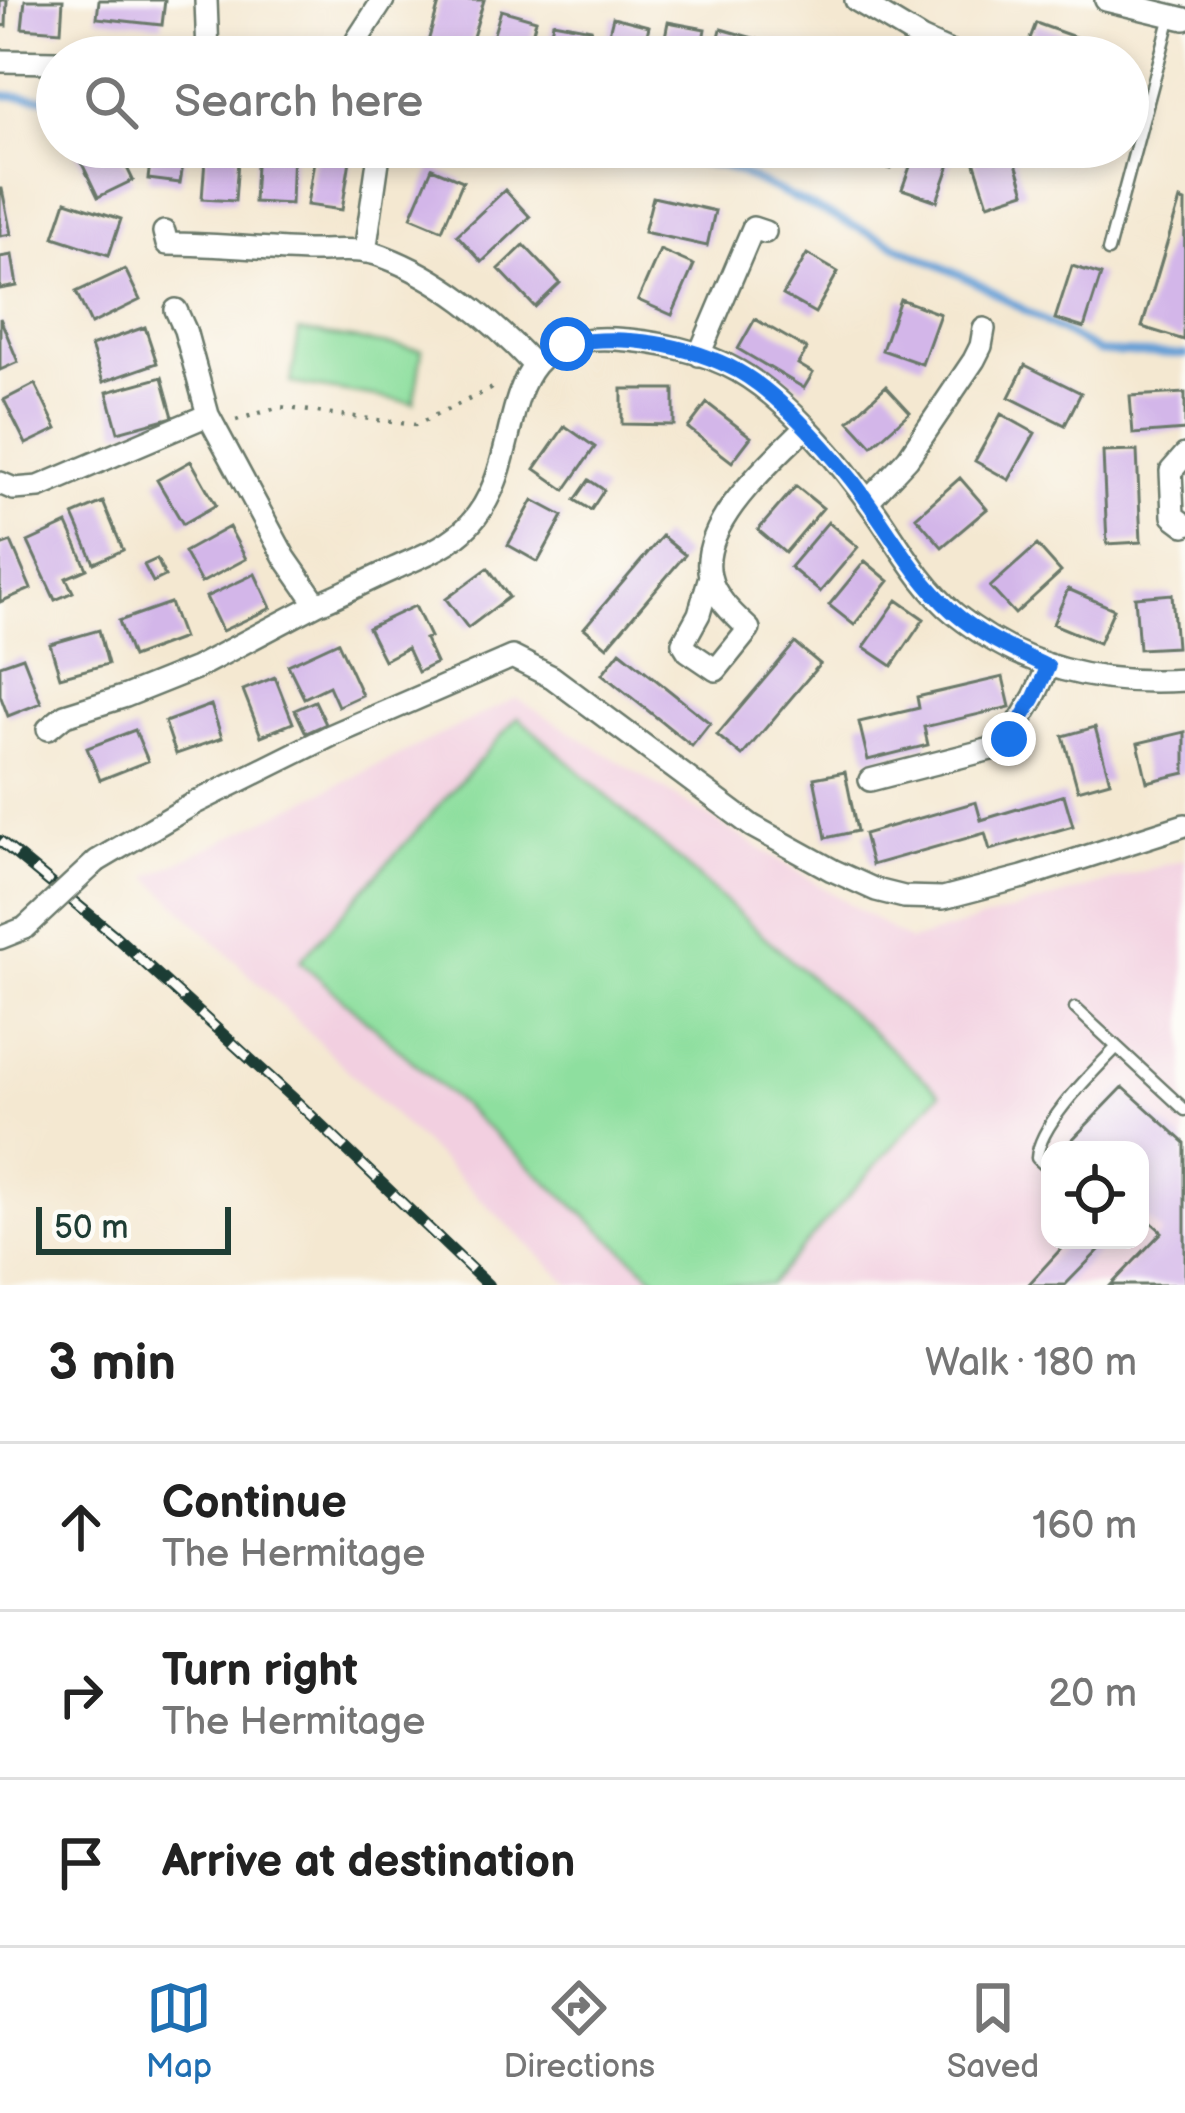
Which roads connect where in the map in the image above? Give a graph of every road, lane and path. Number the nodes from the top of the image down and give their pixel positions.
1 (206, 0) edge
2 (383, 0) edge
3 (856, 0) edge
4 (1106, 0) edge
5 (1178, 18) edge
6 (207, 36) edge
7 (360, 36) edge
8 (918, 36) edge
9 (0, 61) edge
10 (36, 62) edge
11 (1149, 115) edge
12 (377, 168) edge
13 (1133, 168) edge
14 (164, 232) dead end
15 (765, 232) dead end
16 (1108, 251) dead end
17 (365, 253) junction
18 (176, 310) dead end
19 (984, 329) dead end
20 (699, 356) junction
21 (529, 371) junction
22 (210, 421) junction
23 (805, 428) junction
24 (1185, 454) edge
25 (0, 483) edge
26 (868, 501) junction
27 (1185, 525) edge
28 (710, 576) dead end
29 (317, 604) junction
30 (1048, 667) junction
31 (1185, 680) edge
32 (48, 729) dead end
33 (870, 780) dead end
34 (1185, 825) edge
35 (0, 938) edge
36 (1075, 1008) dead end
37 (1117, 1047) junction
38 (1185, 1110) edge
39 (1041, 1162) edge

1 - 6 street
2 - 7 street
3 - 8 street
4 - 5 street
5 - 11 lane
9 - 10 street
12 - 17 street
13 - 16 lane
14 - 17 street
15 - 20 street
17 - 21 street
18 - 22 street
19 - 26 street
20 - 21 street
20 - 23 street
21 - 22 path
21 - 29 street
22 - 25 street
22 - 29 street
23 - 26 street
23 - 28 street
24 - 27 street
26 - 30 street
29 - 32 street
30 - 31 street
30 - 33 street
34 - 35 street, bridge
36 - 37 lane
37 - 38 lane
37 - 39 lane

